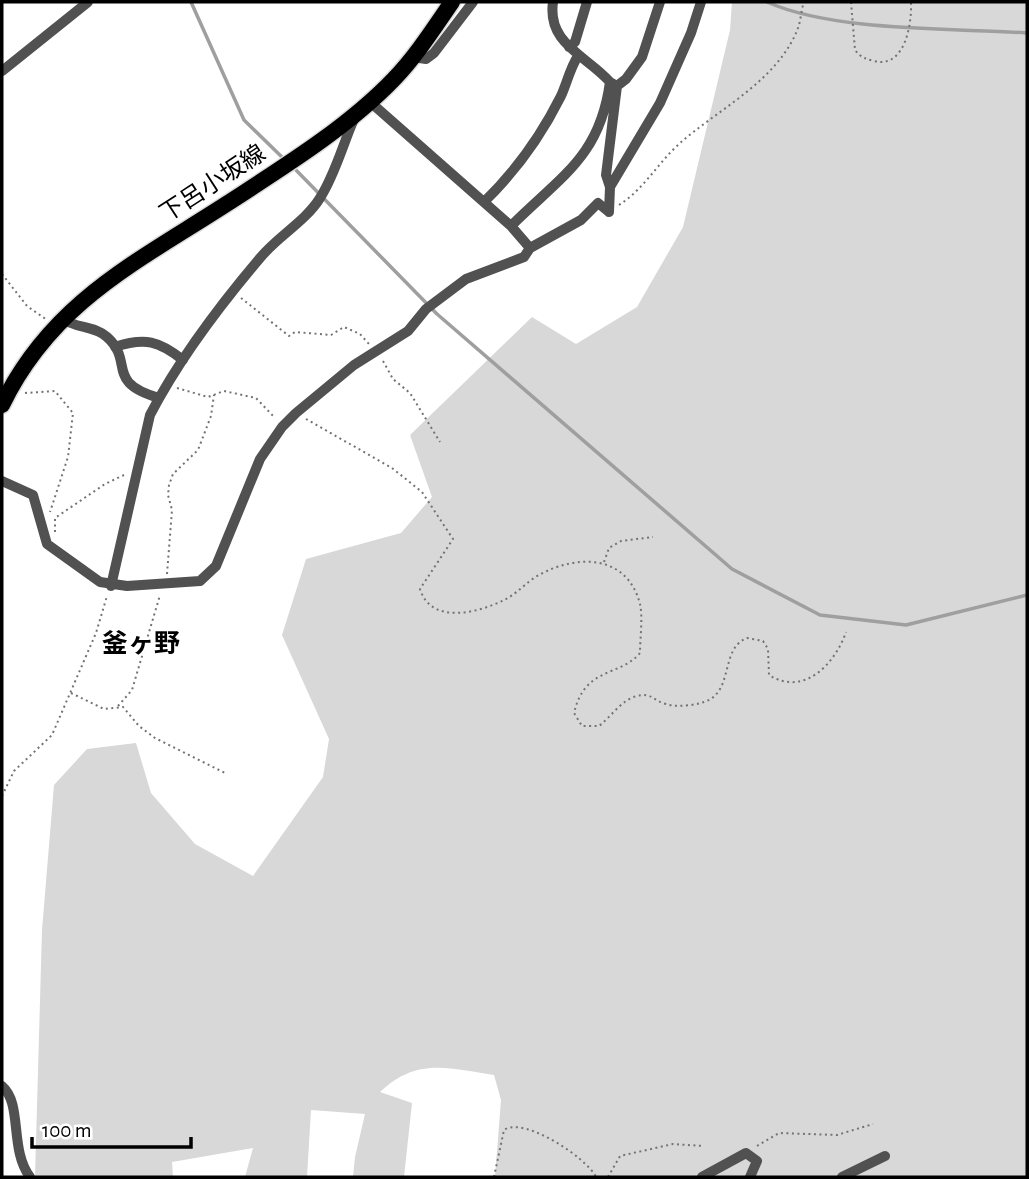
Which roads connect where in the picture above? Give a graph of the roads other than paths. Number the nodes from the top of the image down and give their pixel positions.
1 (88, 2) edge
2 (452, 2) edge
3 (473, 2) edge
4 (552, 2) edge
5 (587, 2) edge
6 (660, 2) edge
7 (701, 2) edge
8 (569, 47) junction
9 (578, 56) junction
10 (413, 57) junction
11 (2, 71) edge
12 (613, 84) junction
13 (363, 107) junction
14 (610, 187) junction
15 (484, 202) junction
16 (511, 226) junction
17 (530, 248) junction
18 (58, 322) junction
19 (115, 347) junction
20 (183, 360) junction
21 (159, 398) junction
22 (2, 405) edge
23 (2, 481) edge
24 (111, 586) junction
25 (2, 1086) edge
26 (885, 1156) dead end
27 (30, 1177) edge
28 (702, 1177) edge
29 (750, 1177) edge
30 (842, 1177) edge

1 - 11 street
2 - 10 main road, 下呂小坂線
3 - 10 street
4 - 8 street
5 - 8 street
6 - 12 street
7 - 14 street
8 - 9 street
9 - 12 street
9 - 15 street
10 - 13 main road, 下呂小坂線
12 - 14 street
12 - 16 street
13 - 15 street
13 - 18 main road, 下呂小坂線
13 - 20 street
14 - 17 street
15 - 16 street
16 - 17 street
17 - 24 street
18 - 19 street
18 - 22 main road, 下呂小坂線
19 - 20 street
19 - 21 street
20 - 21 street
21 - 24 street
23 - 24 street
25 - 27 street
26 - 30 street
28 - 29 street

